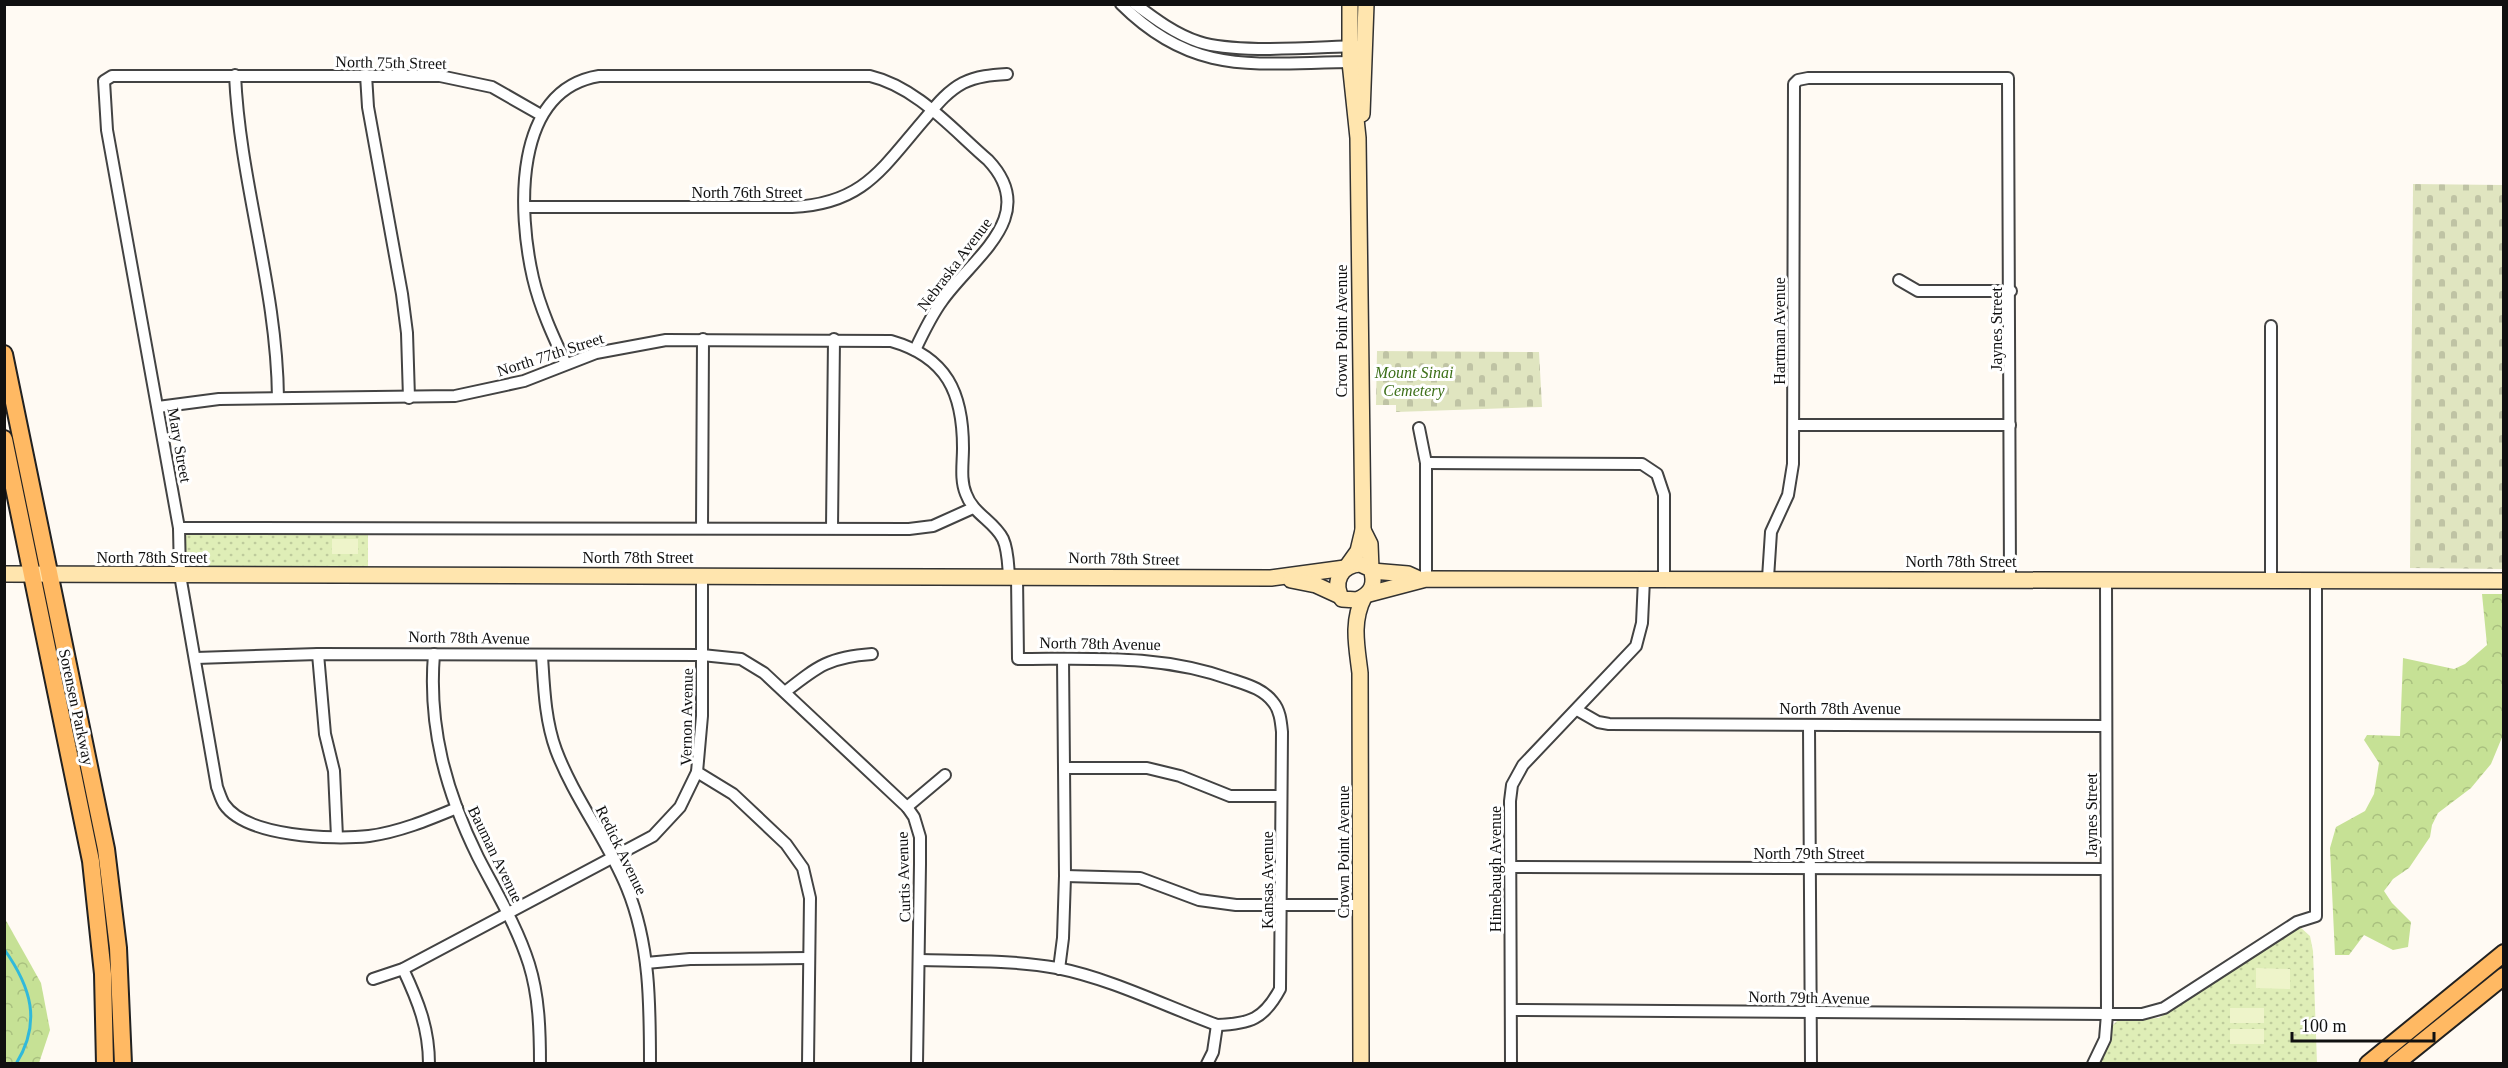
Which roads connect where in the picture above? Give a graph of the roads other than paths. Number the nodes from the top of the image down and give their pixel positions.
1 (1121, 4) edge
2 (1135, 4) edge
3 (1350, 4) edge
4 (1366, 4) edge
5 (1199, 42) junction
6 (1195, 54) junction
7 (1355, 57) junction
8 (1007, 74) dead end
9 (235, 75) junction
10 (366, 75) junction
11 (106, 79) joint
12 (1798, 81) joint
13 (931, 111) junction
14 (542, 115) junction
15 (525, 207) junction
16 (1899, 280) dead end
17 (2011, 291) junction
18 (2271, 326) dead end
19 (703, 339) junction
20 (834, 339) junction
21 (915, 350) junction
22 (4, 354) edge
23 (566, 364) junction
24 (278, 398) junction
25 (409, 398) junction
26 (158, 407) junction
27 (2010, 424) junction
28 (1794, 425) junction
29 (1419, 428) dead end
30 (4, 439) edge
31 (1426, 463) junction
32 (973, 508) junction
33 (180, 528) junction
34 (702, 528) junction
35 (832, 528) junction
36 (1363, 530) junction
37 (1347, 567) junction
38 (1371, 570) junction
39 (4, 574) edge
40 (41, 574) junction
41 (180, 575) junction
42 (702, 576) junction
43 (1013, 576) junction
44 (1270, 578) junction
45 (1768, 578) junction
46 (1422, 579) junction
47 (1644, 579) junction
48 (1664, 579) junction
49 (2010, 579) junction
50 (2106, 580) junction
51 (2271, 580) junction
52 (2316, 581) junction
53 (2504, 581) edge
54 (1366, 596) junction
55 (1341, 598) junction
56 (1355, 640) junction
57 (318, 654) junction
58 (434, 654) junction
59 (872, 654) dead end
60 (702, 655) junction
61 (542, 656) junction
62 (196, 658) junction
63 (741, 659) joint
64 (1064, 659) junction
65 (1249, 685) joint
66 (785, 692) junction
67 (1577, 710) junction
68 (1809, 726) junction
69 (2105, 726) junction
70 (1064, 768) junction
71 (697, 772) junction
72 (945, 775) dead end
73 (1281, 796) junction
74 (907, 807) junction
75 (457, 808) junction
76 (337, 837) junction
77 (612, 859) junction
78 (1511, 867) junction
79 (1810, 868) junction
80 (2106, 869) junction
81 (1065, 876) junction
82 (1282, 905) junction
83 (1361, 906) junction
84 (507, 913) junction
85 (2504, 953) edge
86 (809, 958) junction
87 (920, 960) junction
88 (646, 963) junction
89 (403, 969) junction
90 (1059, 969) junction
91 (2504, 976) edge
92 (373, 979) dead end
93 (1511, 1010) junction
94 (1810, 1012) junction
95 (2107, 1014) junction
96 (1217, 1025) junction
97 (105, 1064) edge
98 (123, 1064) edge
99 (429, 1064) edge
100 (540, 1064) edge
101 (650, 1064) edge
102 (808, 1064) edge
103 (917, 1064) edge
104 (1207, 1064) edge
105 (1361, 1064) edge
106 (1511, 1064) edge
107 (1810, 1064) edge
108 (2093, 1064) edge
109 (2368, 1064) edge
110 (2395, 1064) edge

1 - 6 street
2 - 5 street
3 - 7 street, Crown Point Avenue
4 - 7 street, Crown Point Avenue
5 - 6 street
5 - 7 street
6 - 7 street
7 - 36 street, Crown Point Avenue
8 - 13 street, North 76th Street
9 - 10 street, North 75th Street
9 - 11 street, North 75th Street
9 - 24 street
10 - 14 street, North 75th Street
10 - 25 street
11 - 26 street, Mary Street
12 - 17 street, Jaynes Street
12 - 28 street, Hartman Avenue
13 - 14 street
13 - 15 street, North 76th Street
13 - 21 street, Nebraska Avenue
14 - 15 street
15 - 23 street
16 - 17 street
17 - 27 street, Jaynes Street
18 - 51 street
19 - 20 street, North 77th Street
19 - 23 street, North 77th Street
19 - 34 street
20 - 21 street, North 77th Street
20 - 35 street
21 - 32 street
22 - 40 main road, Sorensen Parkway
23 - 25 street, North 77th Street
24 - 25 street, North 77th Street
24 - 26 street, North 77th Street
26 - 33 street, Mary Street
27 - 28 street
27 - 49 street, Jaynes Street
28 - 45 street, Hartman Avenue
29 - 31 street
30 - 40 main road, Sorensen Parkway
31 - 46 street
31 - 48 street
32 - 35 street, North 78th Street
32 - 43 street
33 - 34 street, North 78th Street
33 - 41 street, Mary Street
34 - 35 street, North 78th Street
36 - 37 street, Crown Point Avenue
36 - 38 street, Crown Point Avenue
37 - 38 street
37 - 44 street
37 - 55 street
38 - 46 street
38 - 54 street
39 - 40 street, North 78th Street
40 - 41 street, North 78th Street
40 - 97 main road, Sorensen Parkway
40 - 98 main road, Sorensen Parkway
41 - 42 street, North 78th Street
41 - 62 street, Mary Street
42 - 43 street, North 78th Street
42 - 60 street, Vernon Avenue
43 - 44 street, North 78th Street
43 - 64 street, North 78th Avenue
44 - 55 street
45 - 48 street, North 78th Street
45 - 49 street, North 78th Street
46 - 47 street, North 78th Street
46 - 54 street
47 - 48 street, North 78th Street
47 - 67 street, Himebaugh Avenue
49 - 50 street, North 78th Street
50 - 51 street, North 78th Street
50 - 69 street, Jaynes Street
51 - 52 street, North 78th Street
52 - 53 street, North 78th Street
52 - 95 street, North 79th Avenue
54 - 55 street
54 - 56 street, Crown Point Avenue
55 - 56 street, Crown Point Avenue
56 - 83 street, Crown Point Avenue
57 - 58 street, North 78th Avenue
57 - 62 street, North 78th Avenue
57 - 76 street
58 - 61 street, North 78th Avenue
58 - 75 street, Bauman Avenue
59 - 66 street
60 - 61 street, North 78th Avenue
60 - 63 street, North 78th Avenue
60 - 71 street, Vernon Avenue
61 - 77 street, Redick Avenue
62 - 76 street, Mary Street
63 - 66 street, Curtis Avenue
64 - 65 street, North 78th Avenue
64 - 70 street
65 - 73 street, Kansas Avenue
66 - 74 street, Curtis Avenue
67 - 68 street, North 78th Avenue
67 - 78 street, Himebaugh Avenue
68 - 69 street, North 78th Avenue
68 - 79 street
69 - 80 street, Jaynes Street
70 - 73 street
70 - 81 street
71 - 77 street
71 - 86 street, Vernon Avenue
72 - 74 street
73 - 82 street, Kansas Avenue
74 - 87 street, Curtis Avenue
75 - 76 street
75 - 84 street, Bauman Avenue
77 - 84 street
77 - 88 street, Redick Avenue
78 - 79 street, North 79th Street
78 - 93 street, Himebaugh Avenue
79 - 80 street, North 79th Street
79 - 94 street
80 - 95 street, Jaynes Street
81 - 82 street
81 - 90 street
82 - 83 street
82 - 96 street, Kansas Avenue
83 - 105 street, Crown Point Avenue
84 - 89 street
84 - 100 street, Bauman Avenue
85 - 109 main road
86 - 88 street
86 - 102 street, Vernon Avenue
87 - 90 street
87 - 103 street, Curtis Avenue
88 - 101 street, Redick Avenue
89 - 92 street
89 - 99 street
90 - 96 street
91 - 110 main road
93 - 94 street, North 79th Avenue
93 - 106 street, Himebaugh Avenue
94 - 95 street, North 79th Avenue
94 - 107 street
95 - 108 street, Jaynes Street
96 - 104 street

